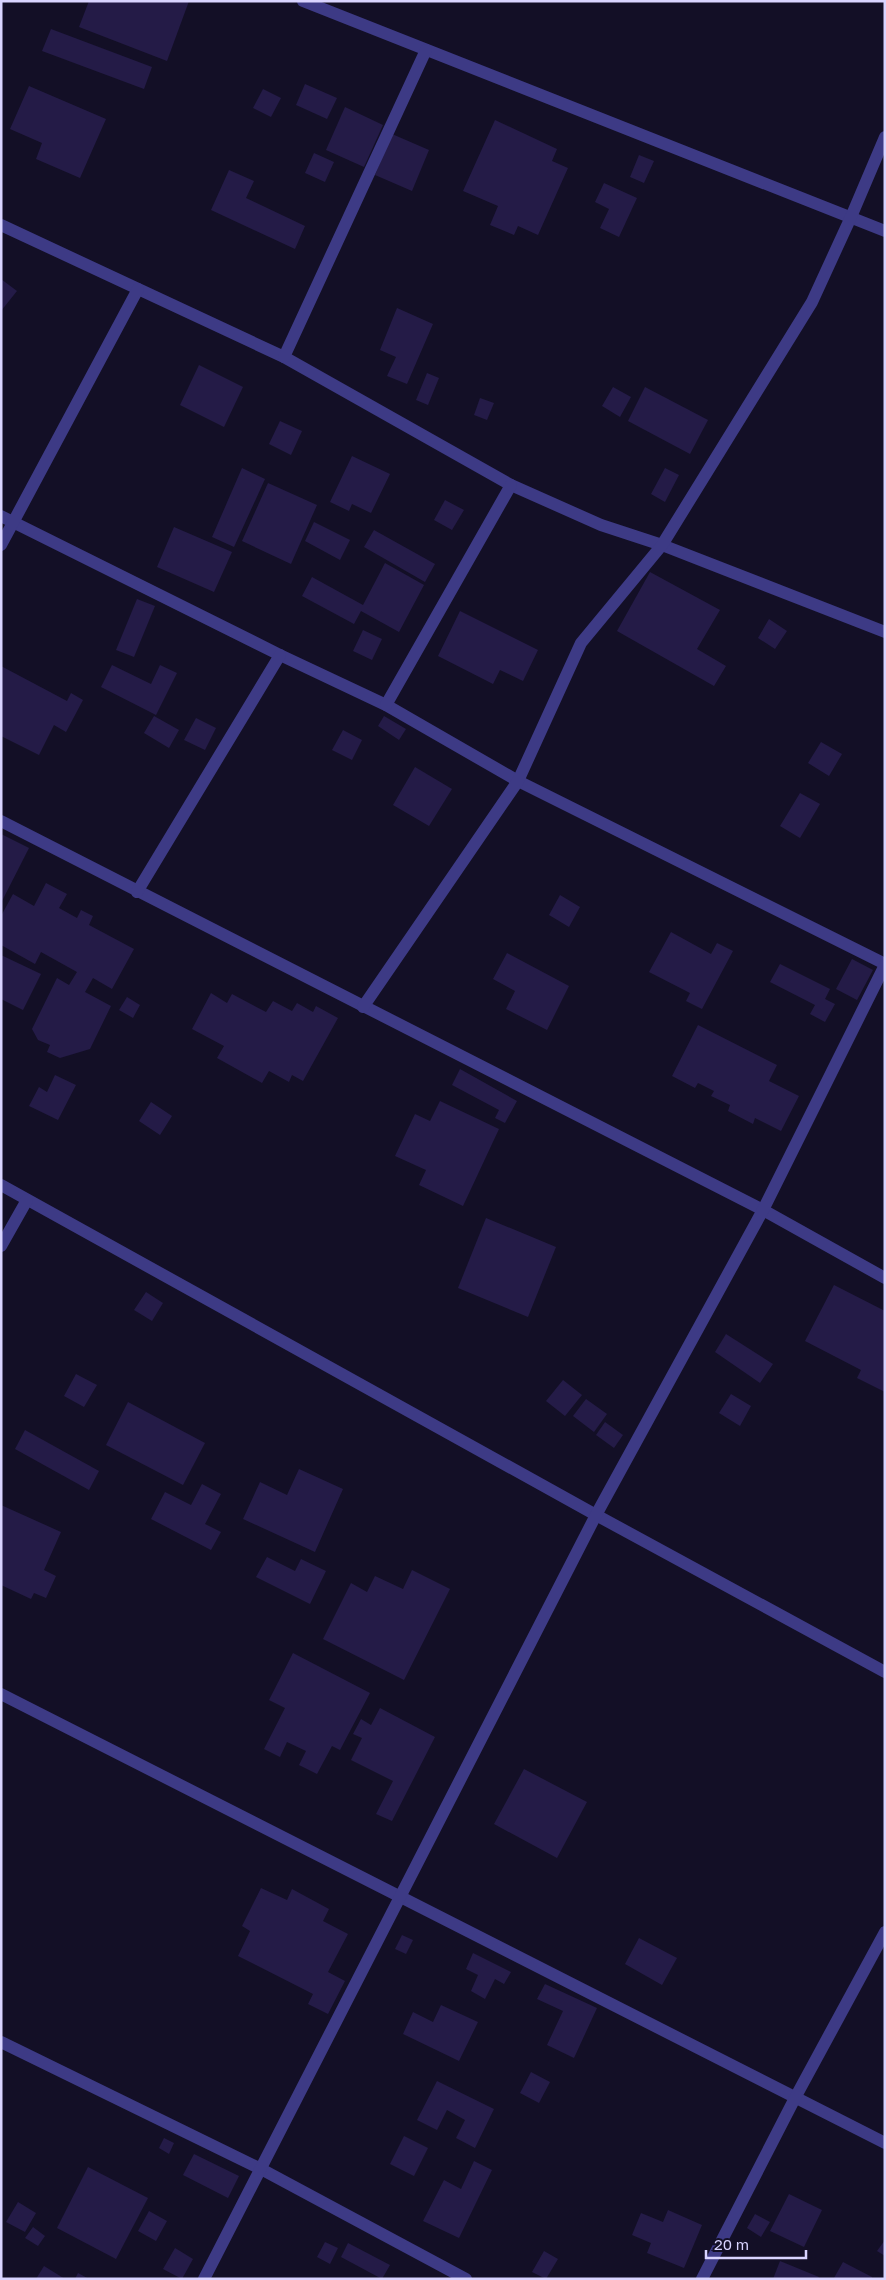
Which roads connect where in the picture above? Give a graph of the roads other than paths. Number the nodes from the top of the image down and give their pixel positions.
1 (303, 1) edge
2 (426, 50) junction
3 (885, 137) edge
4 (851, 217) junction
5 (1, 225) edge
6 (885, 231) edge
7 (138, 289) junction
8 (284, 356) junction
9 (511, 485) junction
10 (1, 516) edge
11 (14, 522) junction
12 (1, 545) edge
13 (662, 545) junction
14 (885, 632) edge
15 (280, 655) junction
16 (386, 705) junction
17 (518, 781) junction
18 (1, 822) edge
19 (137, 892) junction
20 (885, 964) edge
21 (363, 1007) junction
22 (1, 1185) edge
23 (27, 1200) junction
24 (763, 1210) junction
25 (1, 1246) edge
26 (885, 1278) edge
27 (596, 1515) junction
28 (885, 1672) edge
29 (1, 1694) edge
30 (400, 1896) junction
31 (885, 1932) edge
32 (1, 2042) edge
33 (795, 2098) junction
34 (885, 2143) edge
35 (261, 2169) junction
36 (204, 2279) edge
37 (466, 2279) edge
38 (702, 2279) edge

1 - 2 street
2 - 4 street
2 - 8 street
3 - 4 street
4 - 6 street
4 - 13 street
5 - 7 street
7 - 8 street
7 - 11 street
8 - 9 street
9 - 13 street
9 - 16 street
10 - 11 street
11 - 12 street
11 - 15 street
13 - 14 street
13 - 17 street
15 - 16 street
15 - 19 street
16 - 17 street
17 - 20 street
17 - 21 street
18 - 19 street
19 - 21 street
20 - 24 street
21 - 24 street
22 - 23 street
23 - 25 street
23 - 27 street
24 - 26 street
24 - 27 street
27 - 28 street
27 - 30 street
29 - 30 street
30 - 33 street
30 - 35 street
31 - 33 street
32 - 35 street
33 - 34 street
33 - 38 street
35 - 36 street
35 - 37 street

